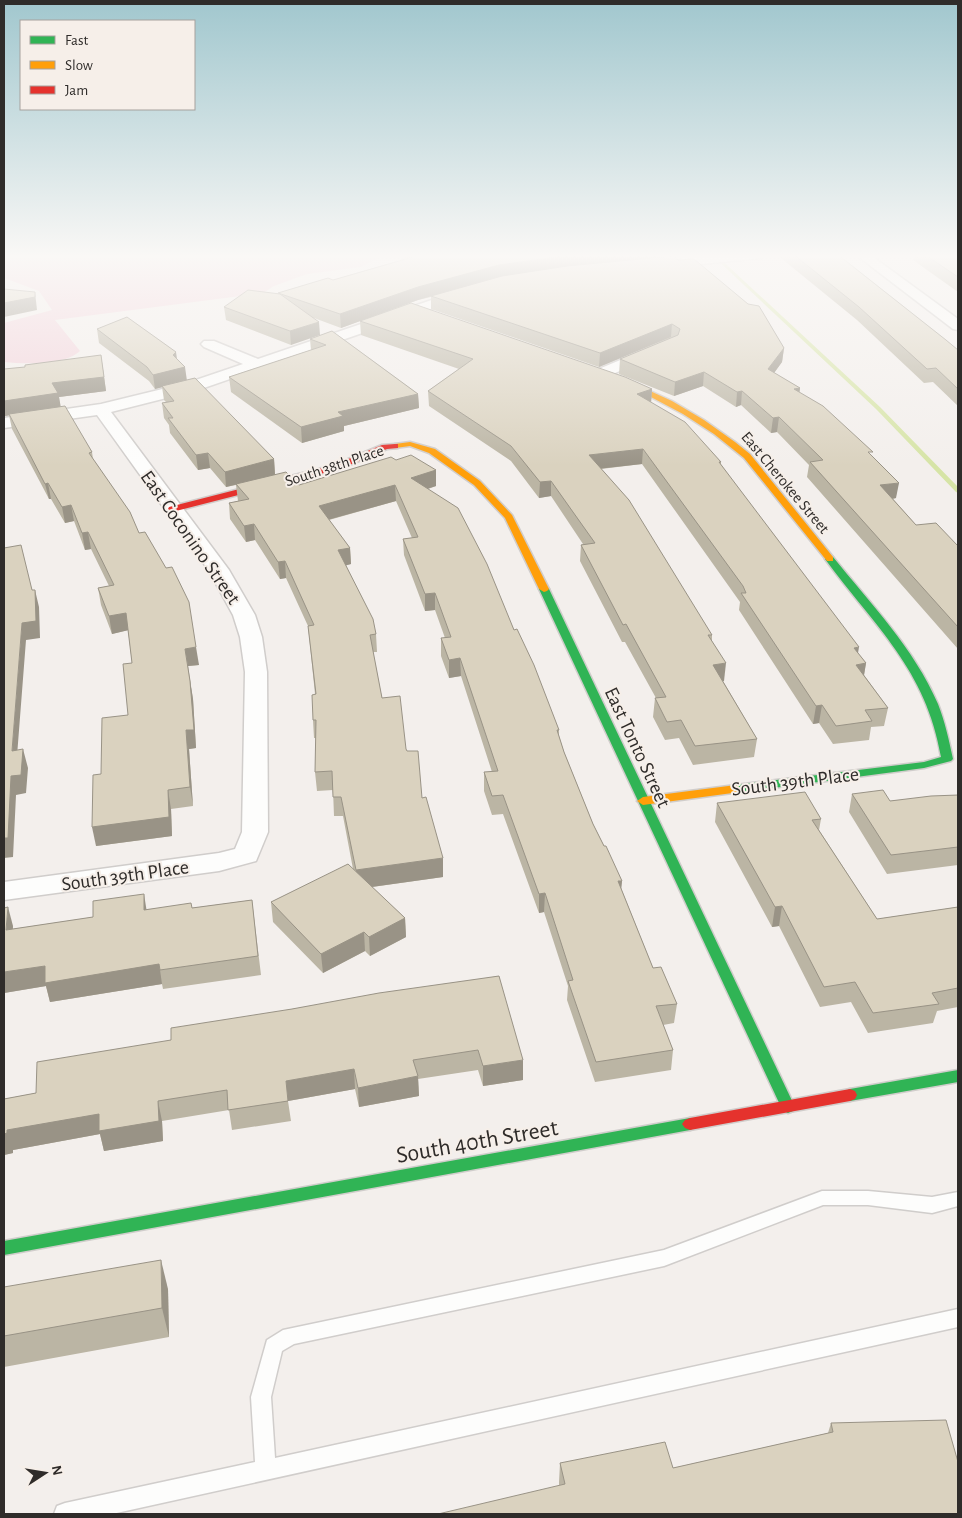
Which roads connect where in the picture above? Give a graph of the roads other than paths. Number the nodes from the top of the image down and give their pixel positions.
1 (371, 325) edge
2 (209, 344) dead end
3 (663, 347) edge
4 (258, 365) junction
5 (595, 372) joint
6 (100, 409) junction
7 (4, 423) edge
8 (410, 444) joint
9 (172, 509) junction
10 (946, 759) joint
11 (643, 801) junction
12 (246, 855) joint
13 (4, 891) edge
14 (958, 1076) edge
15 (788, 1107) junction
16 (958, 1199) edge
17 (4, 1248) edge
18 (958, 1318) edge
19 (266, 1470) junction
20 (66, 1514) edge

1 - 4 street
2 - 4 street
3 - 5 street
4 - 6 street
5 - 10 street, East Cherokee Street
6 - 7 street
6 - 9 street, East Coconino Street
8 - 9 street, South 38th Place
8 - 11 street, East Tonto Street
9 - 12 street, East Coconino Street
10 - 11 street, South 39th Place
11 - 15 street, East Tonto Street
12 - 13 street, South 39th Place
14 - 15 street, South 40th Street
15 - 17 street, South 40th Street
16 - 19 lane
18 - 19 lane
19 - 20 lane

